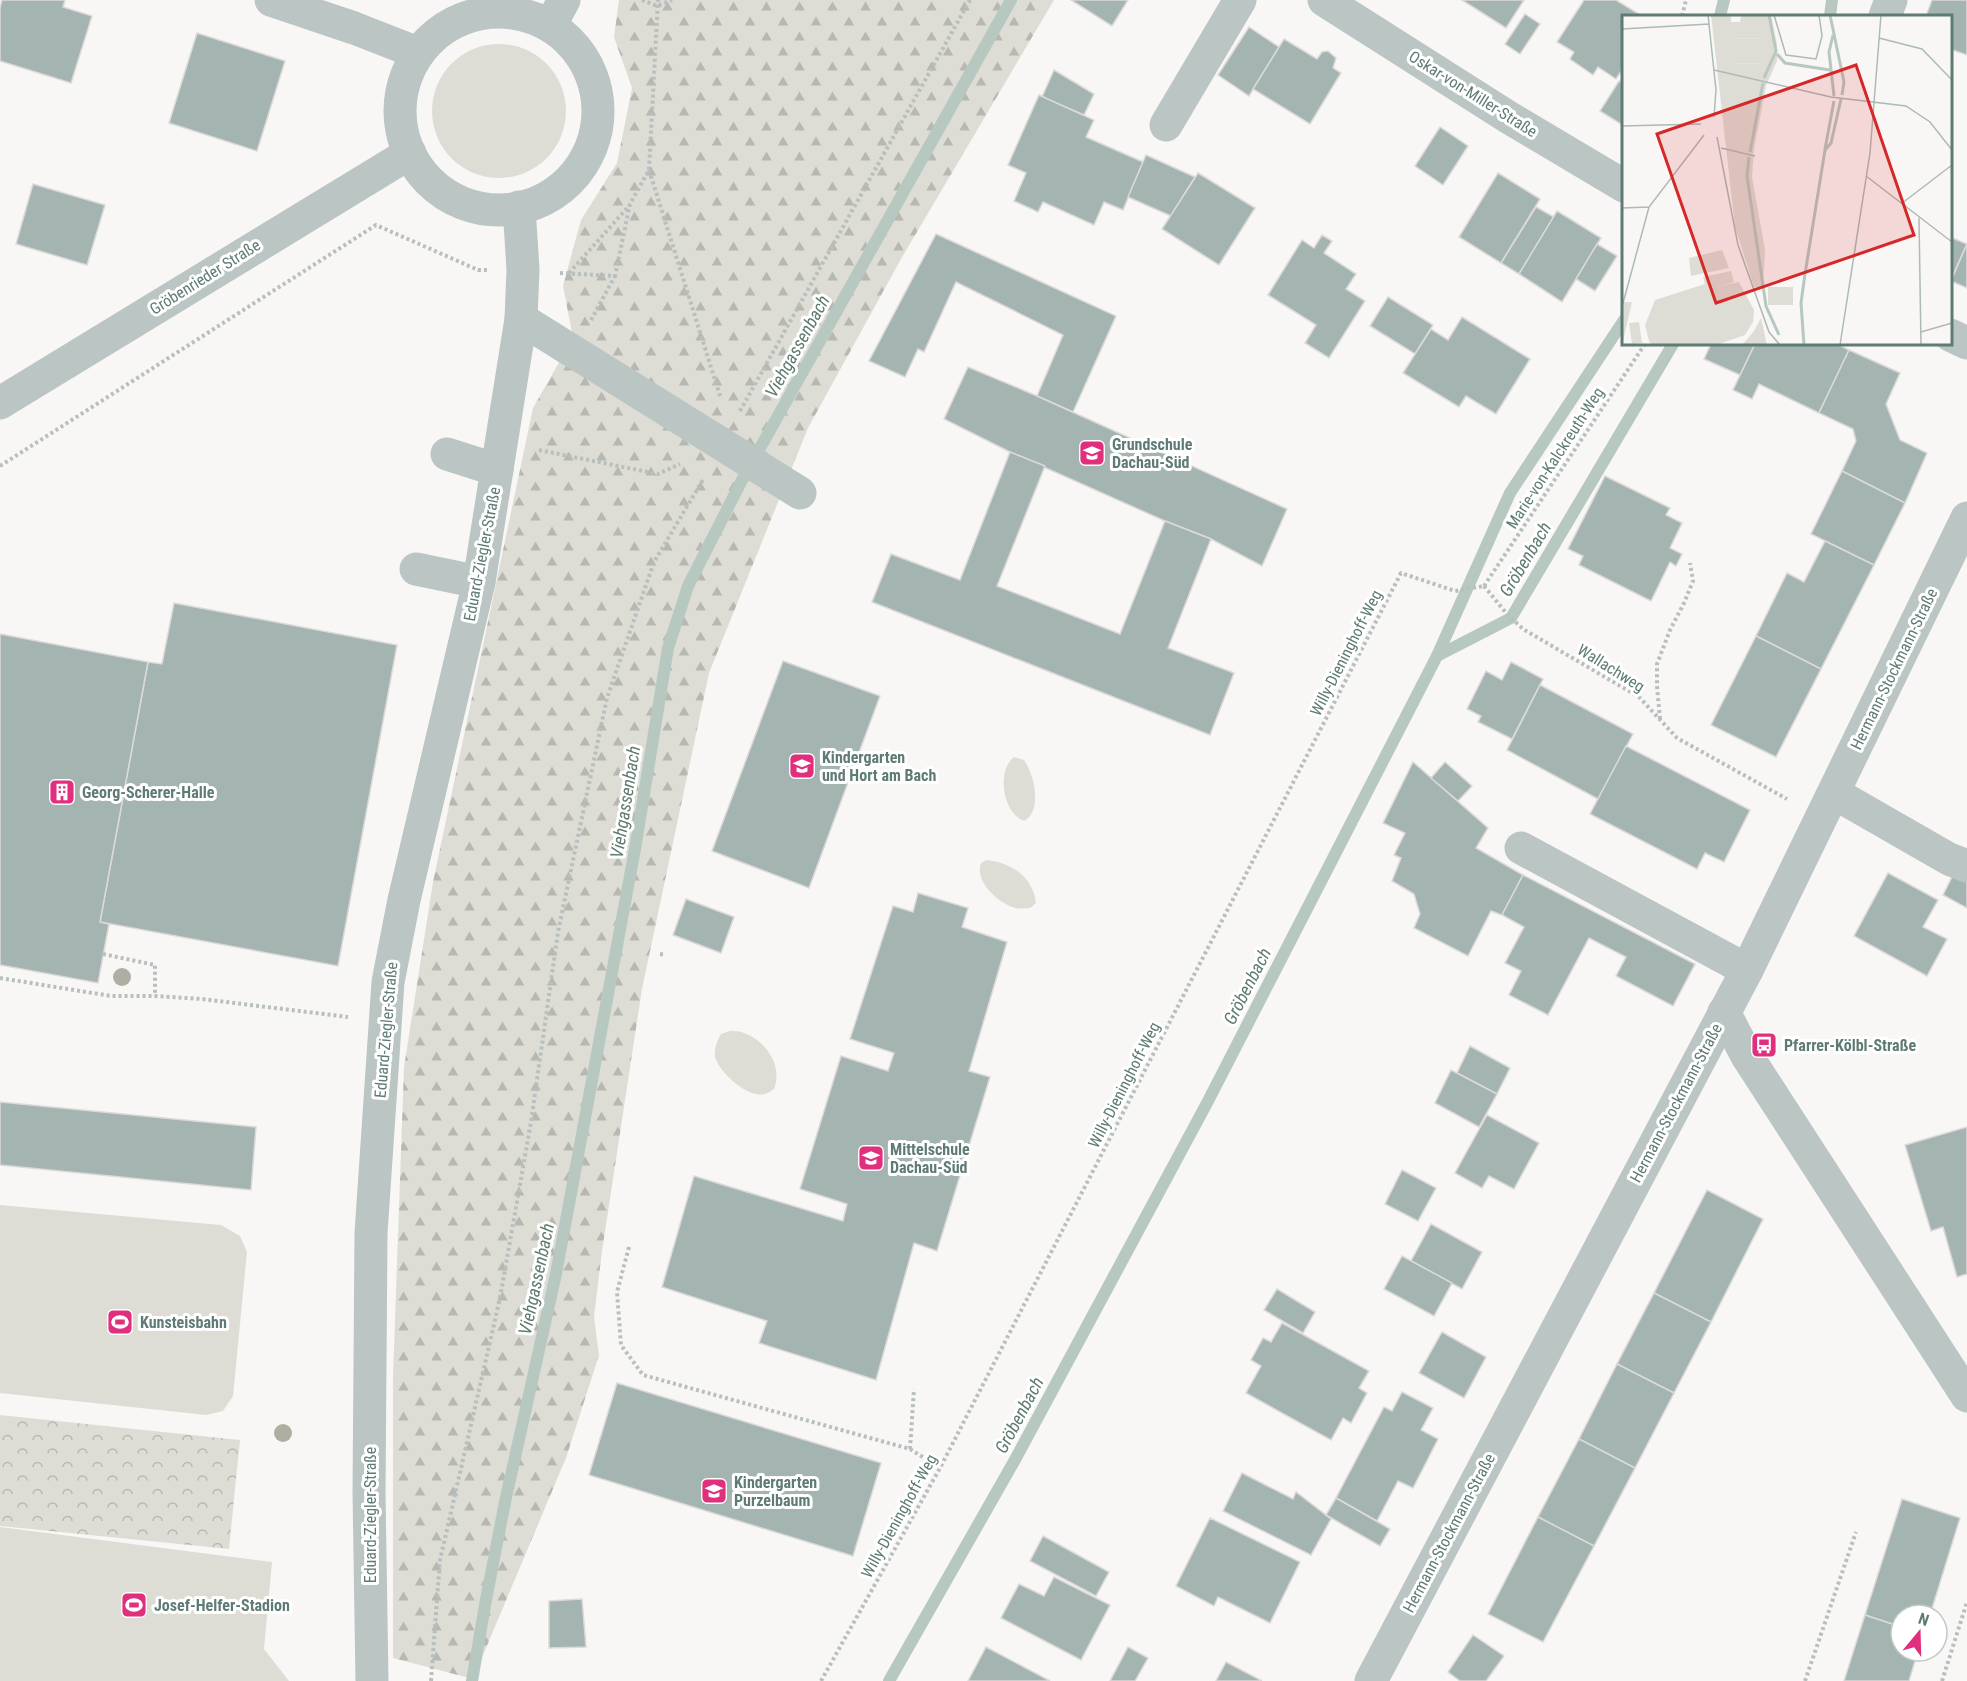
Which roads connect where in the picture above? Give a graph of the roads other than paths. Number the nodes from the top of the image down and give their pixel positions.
1 (271, 0) edge
2 (1240, 0) edge
3 (1324, 0) edge
4 (1891, 0) edge
5 (557, 13) edge
6 (1885, 15) edge
7 (418, 53) junction
8 (1166, 125) dead end
9 (410, 153) junction
10 (1622, 185) edge
11 (519, 207) junction
12 (521, 319) junction
13 (1952, 336) edge
14 (1967, 342) edge
15 (0, 403) edge
16 (447, 454) dead end
17 (500, 456) junction
18 (800, 493) dead end
19 (1967, 518) edge
20 (416, 569) dead end
21 (479, 582) junction
22 (1828, 805) junction
23 (1521, 848) dead end
24 (1967, 866) edge
25 (1747, 970) junction
26 (1724, 1012) junction
27 (1958, 1365) edge
28 (1967, 1396) edge
29 (372, 1681) edge
30 (1371, 1681) edge

1 - 7 street
2 - 8 street
3 - 10 street, Oskar-von-Miller-Straße
4 - 6 street
5 - 7 street
5 - 11 street
7 - 9 street
9 - 11 street
9 - 15 street, Gröbenrieder Straße
11 - 12 street, Eduard-Ziegler-Straße
12 - 17 street, Eduard-Ziegler-Straße
12 - 18 street
13 - 14 street
16 - 17 street
17 - 21 street, Eduard-Ziegler-Straße
19 - 22 street, Hermann-Stockmann-Straße
20 - 21 street
21 - 29 street, Eduard-Ziegler-Straße
22 - 24 street
22 - 25 street, Hermann-Stockmann-Straße
23 - 25 street
25 - 26 street, Hermann-Stockmann-Straße
26 - 27 street
26 - 30 street, Hermann-Stockmann-Straße
27 - 28 street

